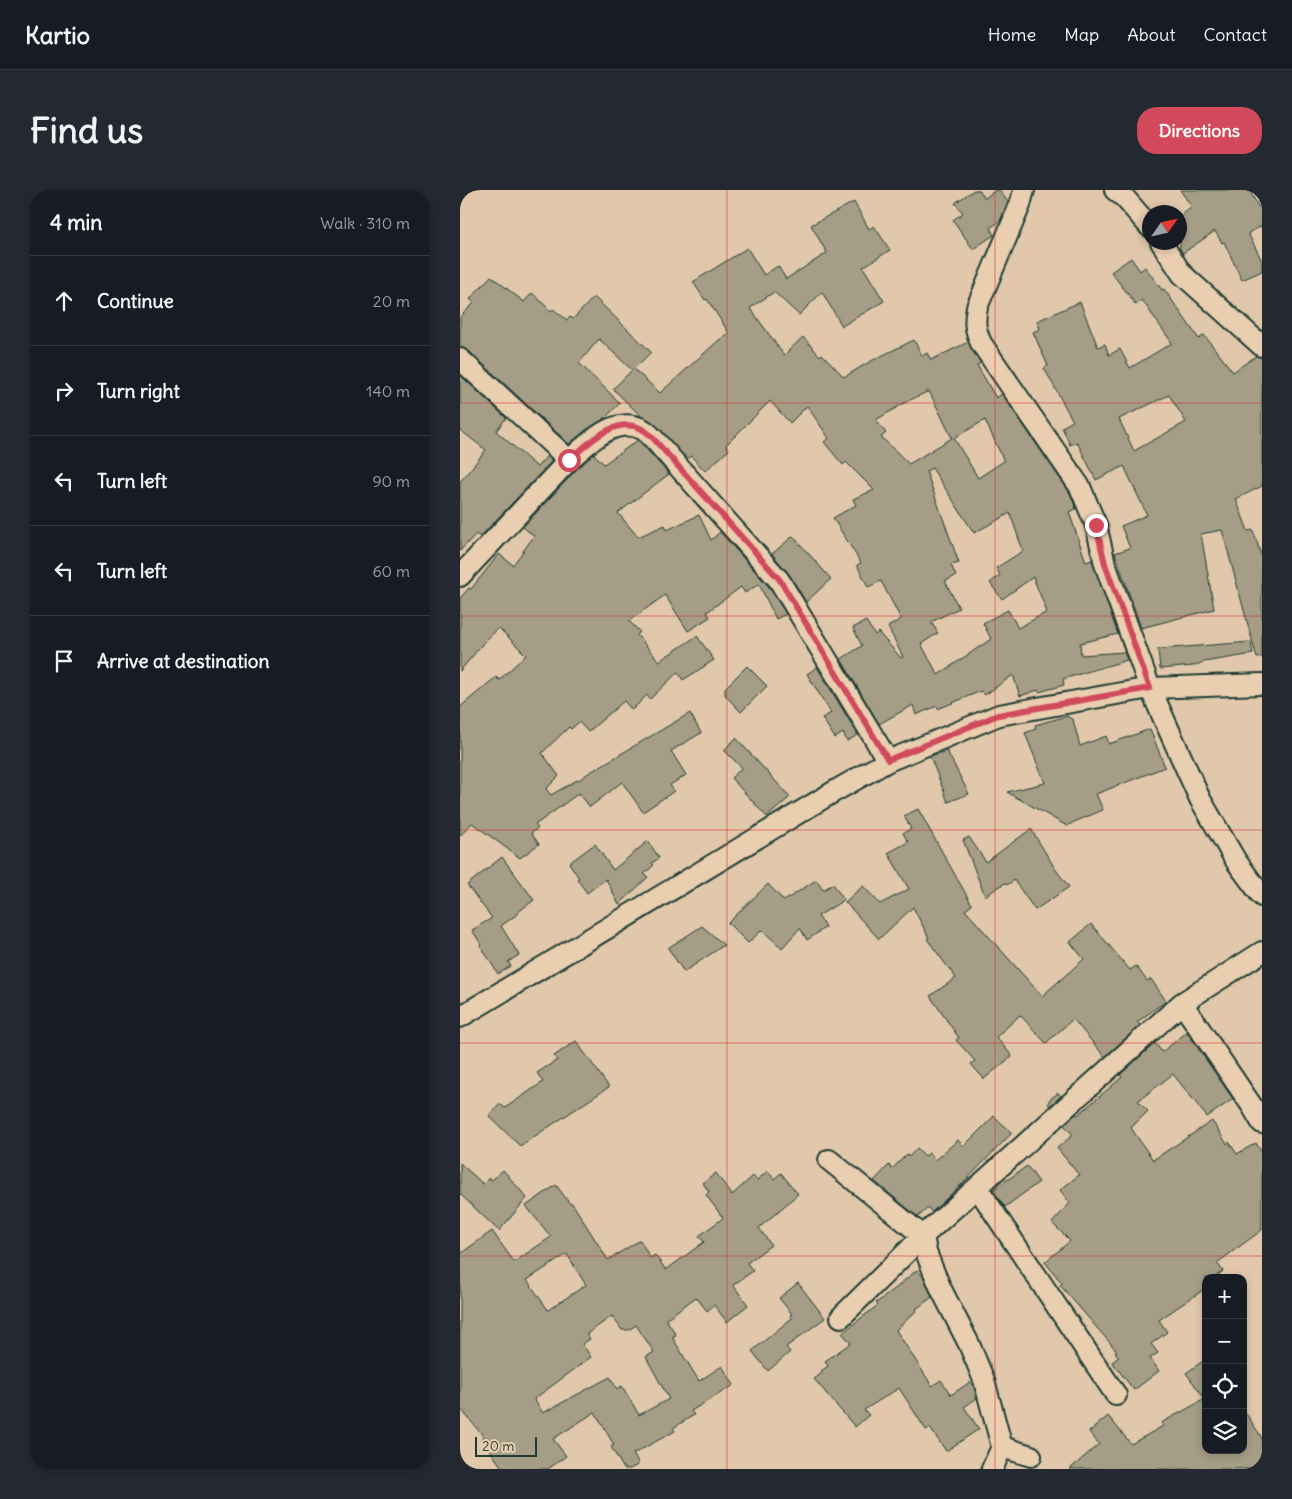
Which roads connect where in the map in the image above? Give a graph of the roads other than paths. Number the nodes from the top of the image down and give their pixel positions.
1 (1024, 190) edge
2 (1115, 190) edge
3 (1142, 217) edge
4 (1166, 250) edge
5 (1262, 346) edge
6 (460, 359) edge
7 (569, 460) junction
8 (460, 576) edge
9 (1262, 684) edge
10 (1150, 688) junction
11 (888, 760) junction
12 (1262, 896) edge
13 (1262, 952) edge
14 (1182, 1003) junction
15 (460, 1016) edge
16 (1262, 1123) edge
17 (829, 1160) dead end
18 (977, 1187) junction
19 (923, 1236) junction
20 (841, 1317) dead end
21 (1116, 1395) dead end
22 (1002, 1447) junction
23 (1032, 1456) dead end
24 (992, 1469) edge

1 - 10 street
2 - 3 street
4 - 5 street
6 - 7 street
7 - 8 street
7 - 11 street
9 - 10 street
10 - 11 street
10 - 12 street
11 - 15 street
13 - 14 street
14 - 16 street
14 - 18 street
17 - 19 street
18 - 19 street
18 - 21 street
19 - 20 street
19 - 22 street
22 - 23 street
22 - 24 street

